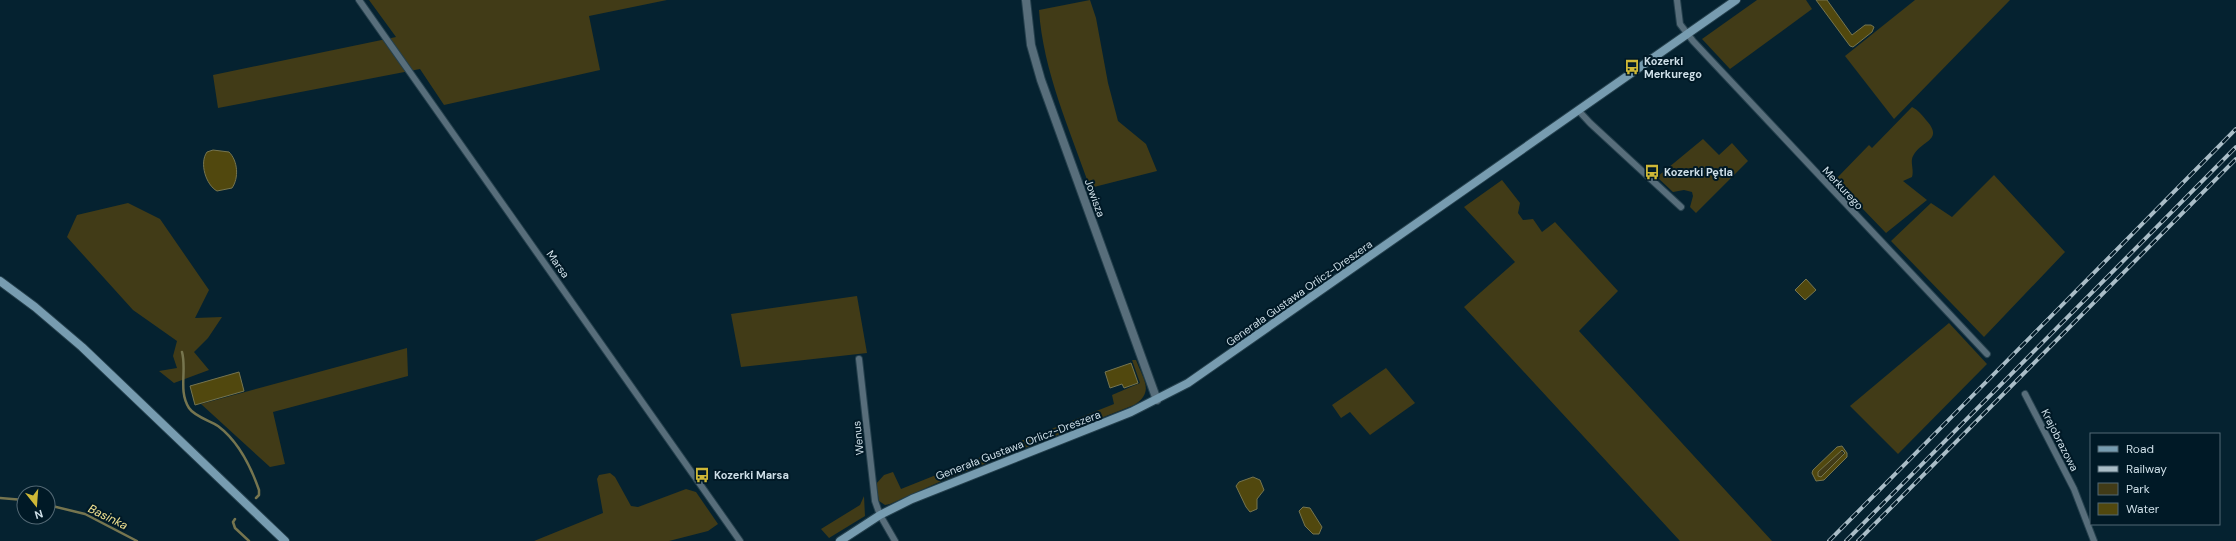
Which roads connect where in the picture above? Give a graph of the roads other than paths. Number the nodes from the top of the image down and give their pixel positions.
1 (359, 0) edge
2 (1026, 0) edge
3 (1677, 0) edge
4 (1736, 0) edge
5 (1687, 34) junction
6 (1578, 110) junction
7 (1681, 207) dead end
8 (0, 281) edge
9 (1987, 354) dead end
10 (859, 359) dead end
11 (2025, 394) dead end
12 (1157, 400) junction
13 (880, 515) junction
14 (285, 541) edge
15 (740, 541) edge
16 (840, 541) edge
17 (895, 541) edge
18 (2094, 541) edge

1 - 15 street, Marsa
2 - 12 street, Jowisza
3 - 5 street, Merkurego
4 - 5 main road, Generała Gustawa Orlicz-Dreszera
5 - 6 main road, Generała Gustawa Orlicz-Dreszera
5 - 9 street, Merkurego
6 - 7 street
6 - 12 main road, Generała Gustawa Orlicz-Dreszera
8 - 14 main road
10 - 13 street, Wenus
11 - 18 street, Krajobrazowa
12 - 13 main road, Generała Gustawa Orlicz-Dreszera
13 - 16 main road, Generała Gustawa Orlicz-Dreszera
13 - 17 street, Wenus

